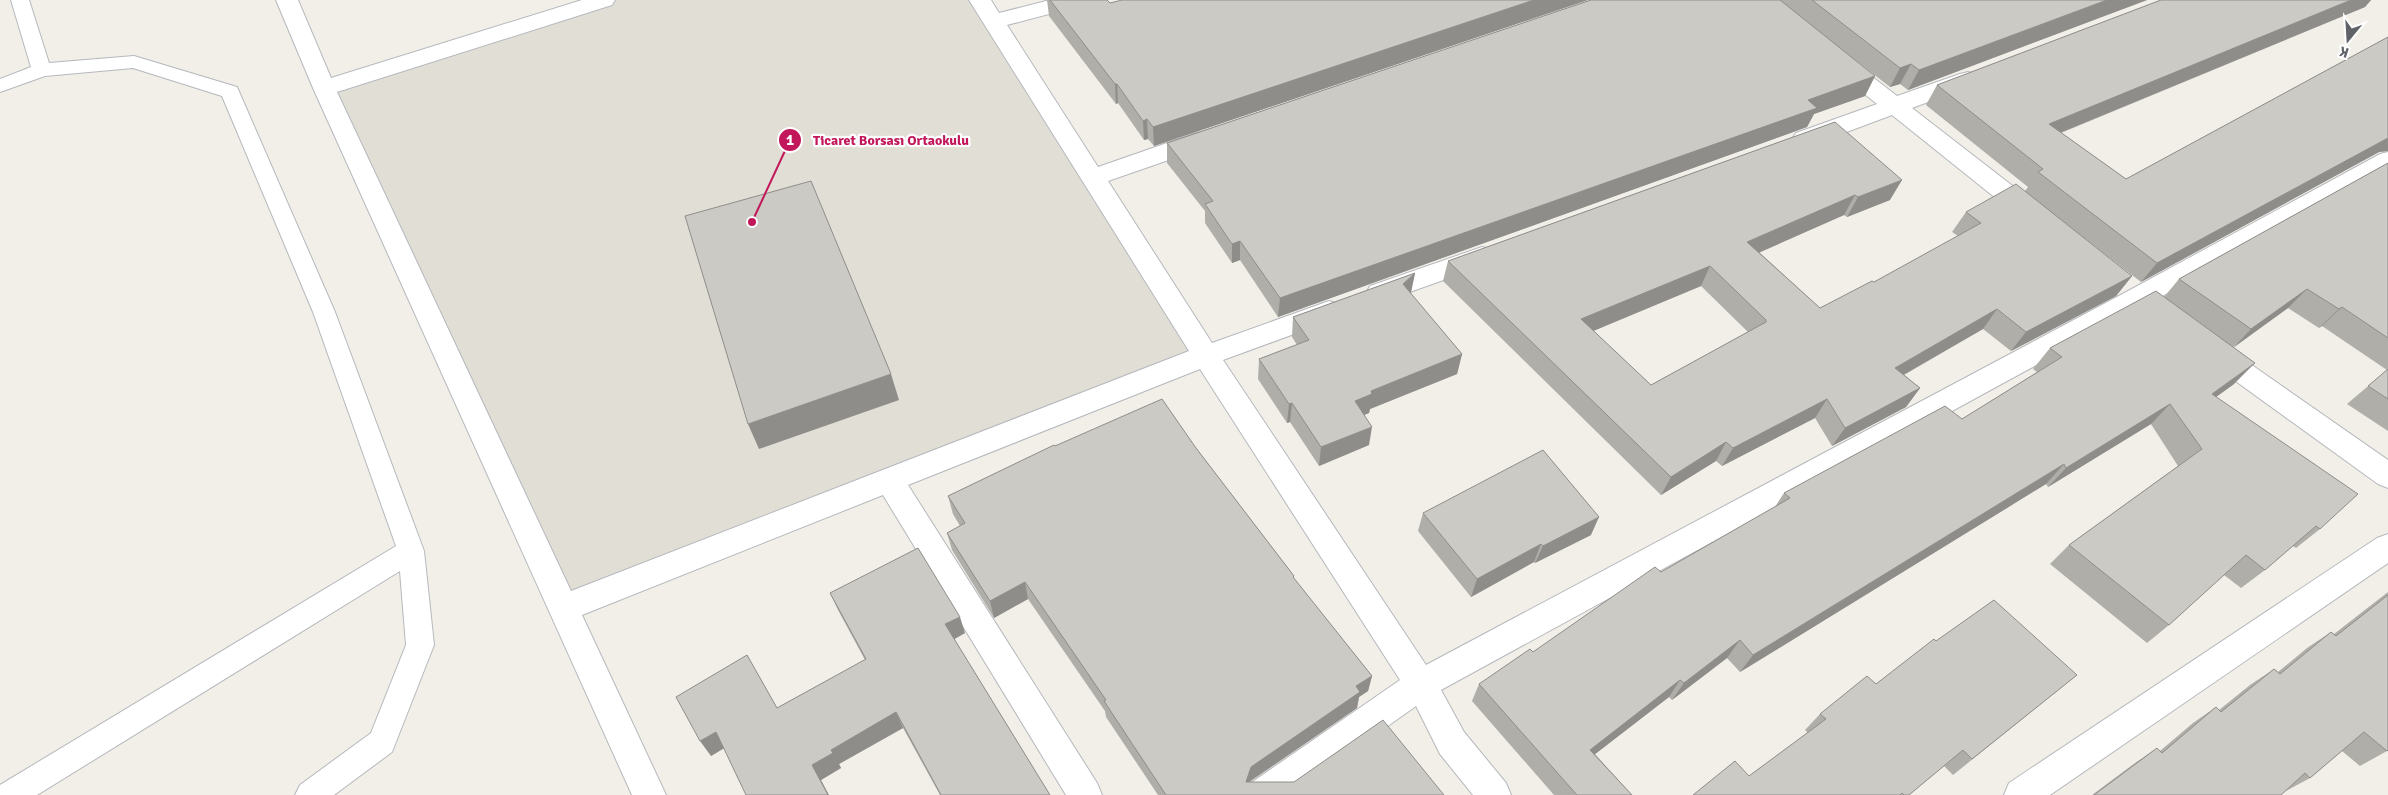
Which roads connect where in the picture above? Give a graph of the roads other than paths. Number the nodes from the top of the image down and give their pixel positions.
1 (20, 0) edge
2 (287, 0) edge
3 (604, 0) edge
4 (1075, 0) edge
5 (987, 10) edge
6 (1821, 47) edge
7 (42, 70) junction
8 (1987, 71) edge
9 (0, 86) edge
10 (324, 88) junction
11 (1895, 106) junction
12 (1224, 132) edge
13 (1783, 147) edge
14 (2388, 160) edge
15 (1094, 177) junction
16 (2052, 230) edge
17 (1504, 248) edge
18 (2115, 279) edge
19 (2139, 297) junction
20 (2163, 315) edge
21 (2195, 338) edge
22 (1206, 356) junction
23 (2388, 476) edge
24 (889, 479) junction
25 (2388, 547) edge
26 (411, 551) junction
27 (563, 608) junction
28 (1421, 684) junction
29 (10, 795) edge
30 (310, 795) edge
31 (649, 795) edge
32 (1085, 795) edge
33 (1263, 795) edge
34 (1494, 795) edge
35 (2021, 795) edge

1 - 7 lane
2 - 10 street
3 - 10 street
4 - 5 street
5 - 15 street
6 - 11 street
7 - 9 lane
7 - 26 lane
8 - 11 street
10 - 27 street
11 - 13 street
11 - 16 street
12 - 15 street
14 - 19 street
15 - 22 street
17 - 22 street
18 - 19 street
19 - 20 street
19 - 28 street
21 - 23 street
22 - 24 street
22 - 28 street
24 - 27 street
24 - 32 street
25 - 35 street
26 - 29 lane
26 - 30 lane
27 - 31 street
28 - 33 street
28 - 34 street

